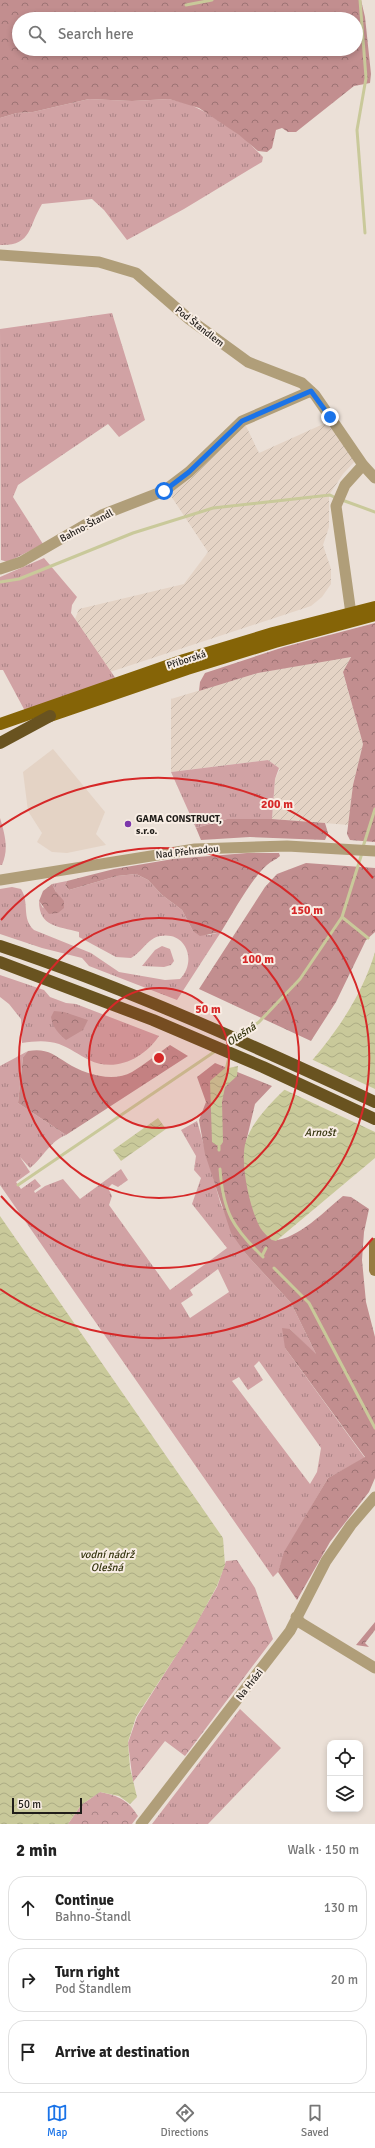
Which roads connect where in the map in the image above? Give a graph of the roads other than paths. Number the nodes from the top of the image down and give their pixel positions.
1 (0, 254) edge
2 (311, 391) junction
3 (364, 465) junction
4 (375, 478) edge
5 (0, 569) edge
6 (375, 607) edge
7 (375, 615) edge
8 (351, 617) junction
9 (50, 716) junction
10 (0, 724) edge
11 (0, 732) edge
12 (0, 743) edge
13 (375, 851) edge
14 (0, 880) edge
15 (0, 946) edge
16 (0, 962) edge
17 (375, 1102) edge
18 (375, 1119) edge
19 (375, 1244) edge
20 (375, 1270) edge
21 (375, 1497) edge
22 (296, 1617) junction
23 (375, 1668) edge
24 (141, 1824) edge

1 - 2 street, Pod Štandlem
2 - 3 street, Pod Štandlem
2 - 5 street, Bahno-Štandl
3 - 4 street, Pod Štandlem
3 - 8 street
6 - 8 main road, Příborská
7 - 8 main road, Příborská
8 - 9 main road, Příborská
8 - 10 main road, Příborská
9 - 11 main road, Příborská
9 - 12 highway
13 - 14 street, Nad Přehradou
15 - 17 highway
16 - 18 highway
19 - 20 street
21 - 22 street, Na Hrázi
22 - 23 street
22 - 24 street, Na Hrázi

